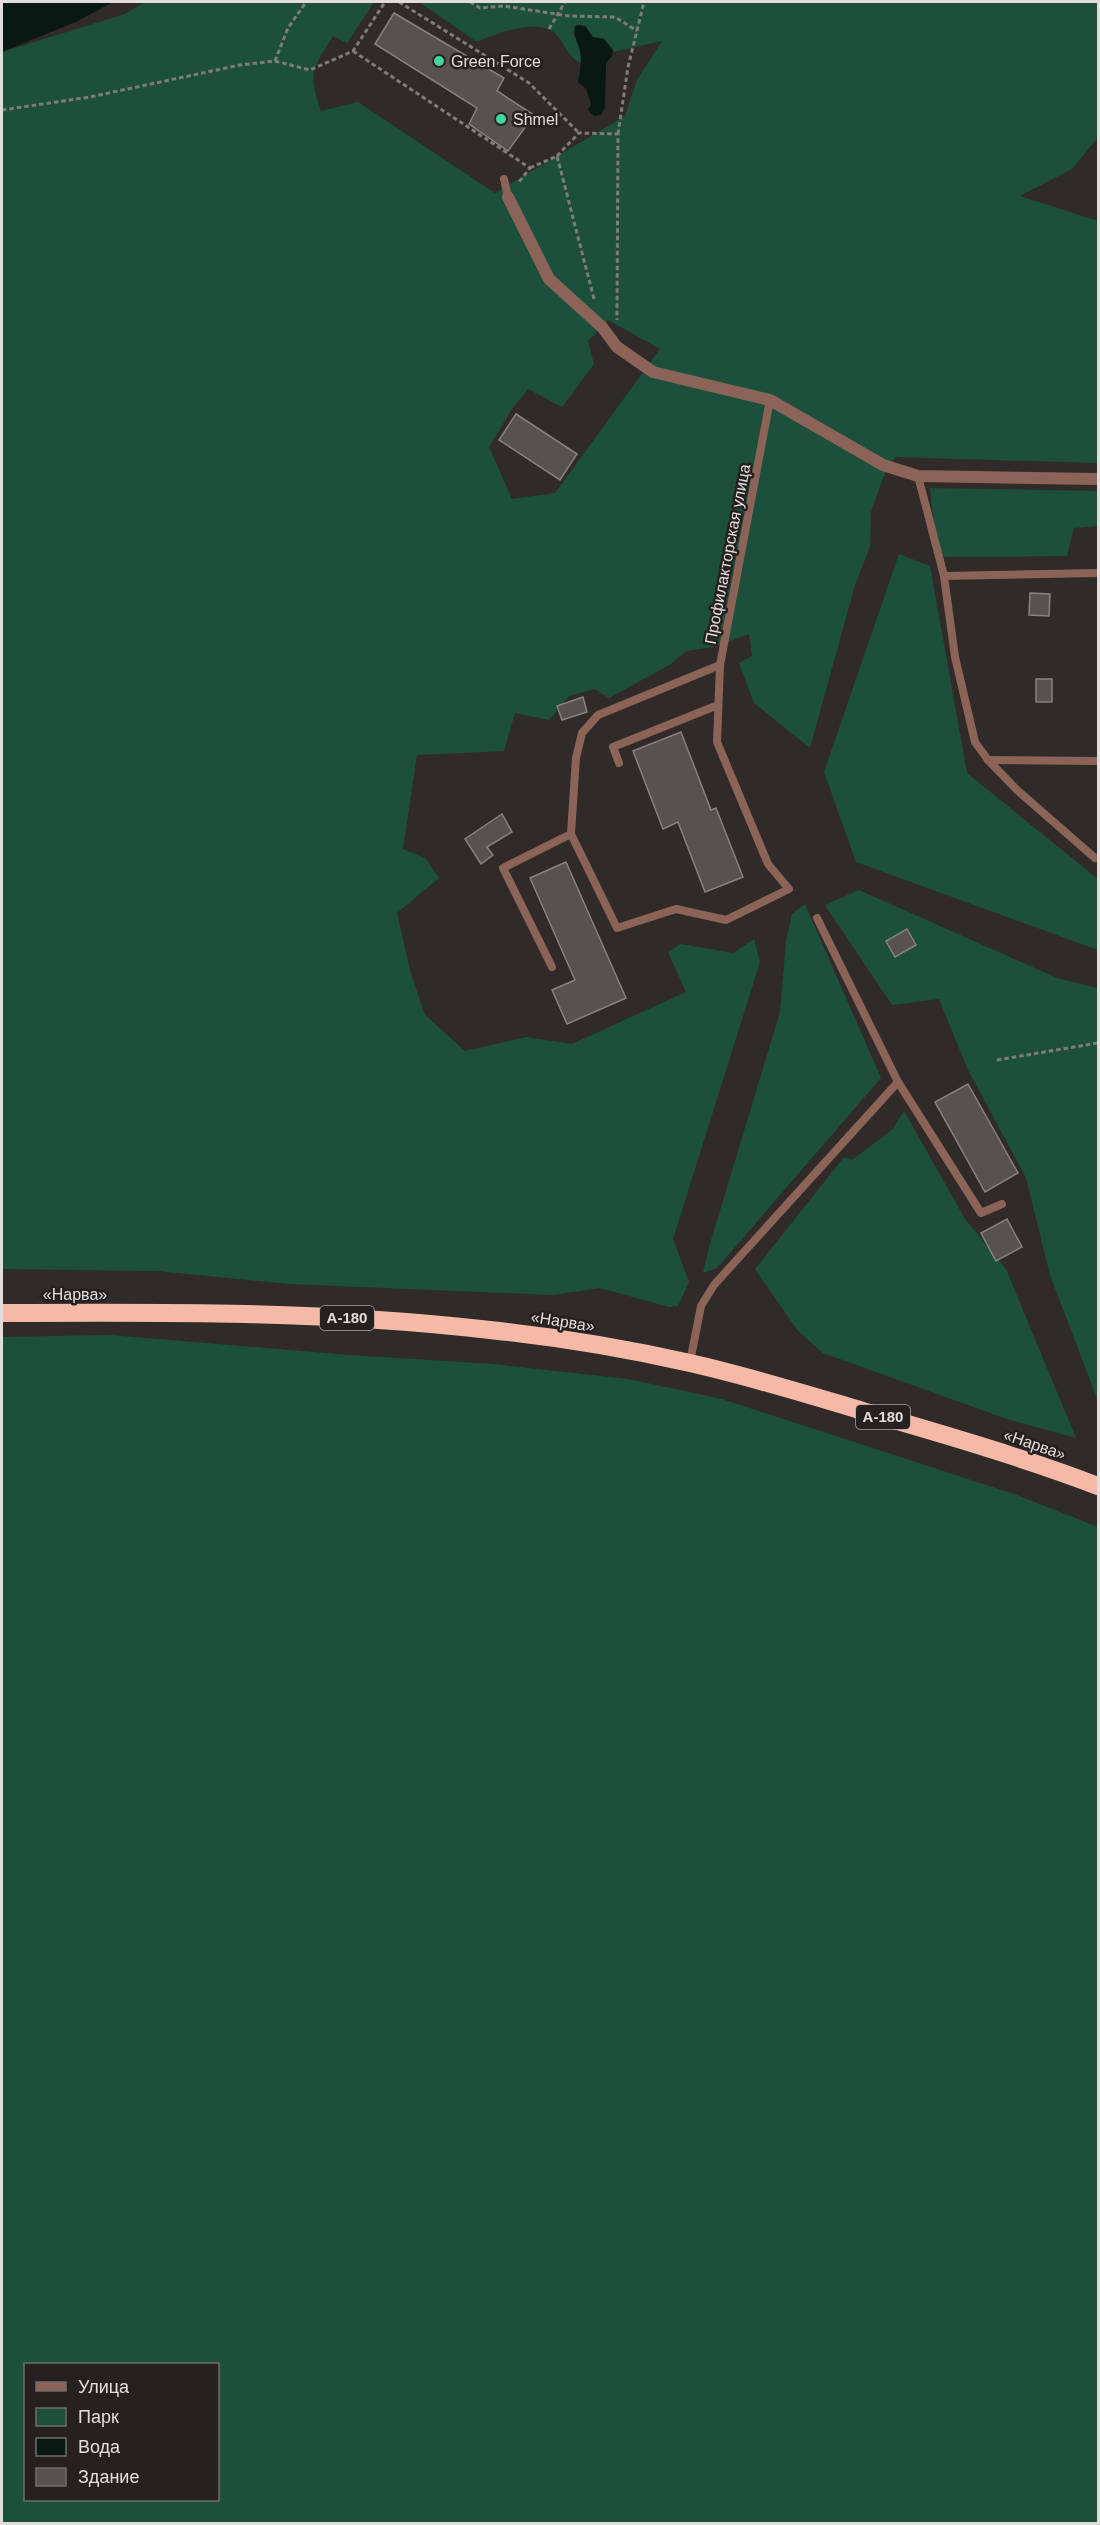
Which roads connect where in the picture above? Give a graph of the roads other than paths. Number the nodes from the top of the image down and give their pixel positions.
1 (504, 178) dead end
2 (508, 197) joint
3 (770, 400) junction
4 (918, 476) junction
5 (1098, 479) edge
6 (1098, 573) edge
7 (944, 576) junction
8 (720, 665) junction
9 (718, 705) junction
10 (988, 760) junction
11 (1098, 762) edge
12 (619, 763) dead end
13 (571, 834) junction
14 (1095, 858) dead end
15 (818, 918) dead end
16 (552, 967) dead end
17 (898, 1082) junction
18 (1002, 1204) dead end
19 (2, 1313) edge
20 (690, 1363) junction
21 (1098, 1486) edge

1 - 2 lane
2 - 3 street
3 - 4 street
3 - 8 lane, Профилакторская улица
4 - 5 street
4 - 7 lane
6 - 7 lane
7 - 10 lane
8 - 9 lane
8 - 13 lane, Профилакторская улица
9 - 12 lane
9 - 13 lane
10 - 11 lane
10 - 14 lane
13 - 16 lane
15 - 17 lane
17 - 18 lane
17 - 20 lane
19 - 20 highway, «Нарва» / А-180
20 - 21 highway, «Нарва» / А-180

